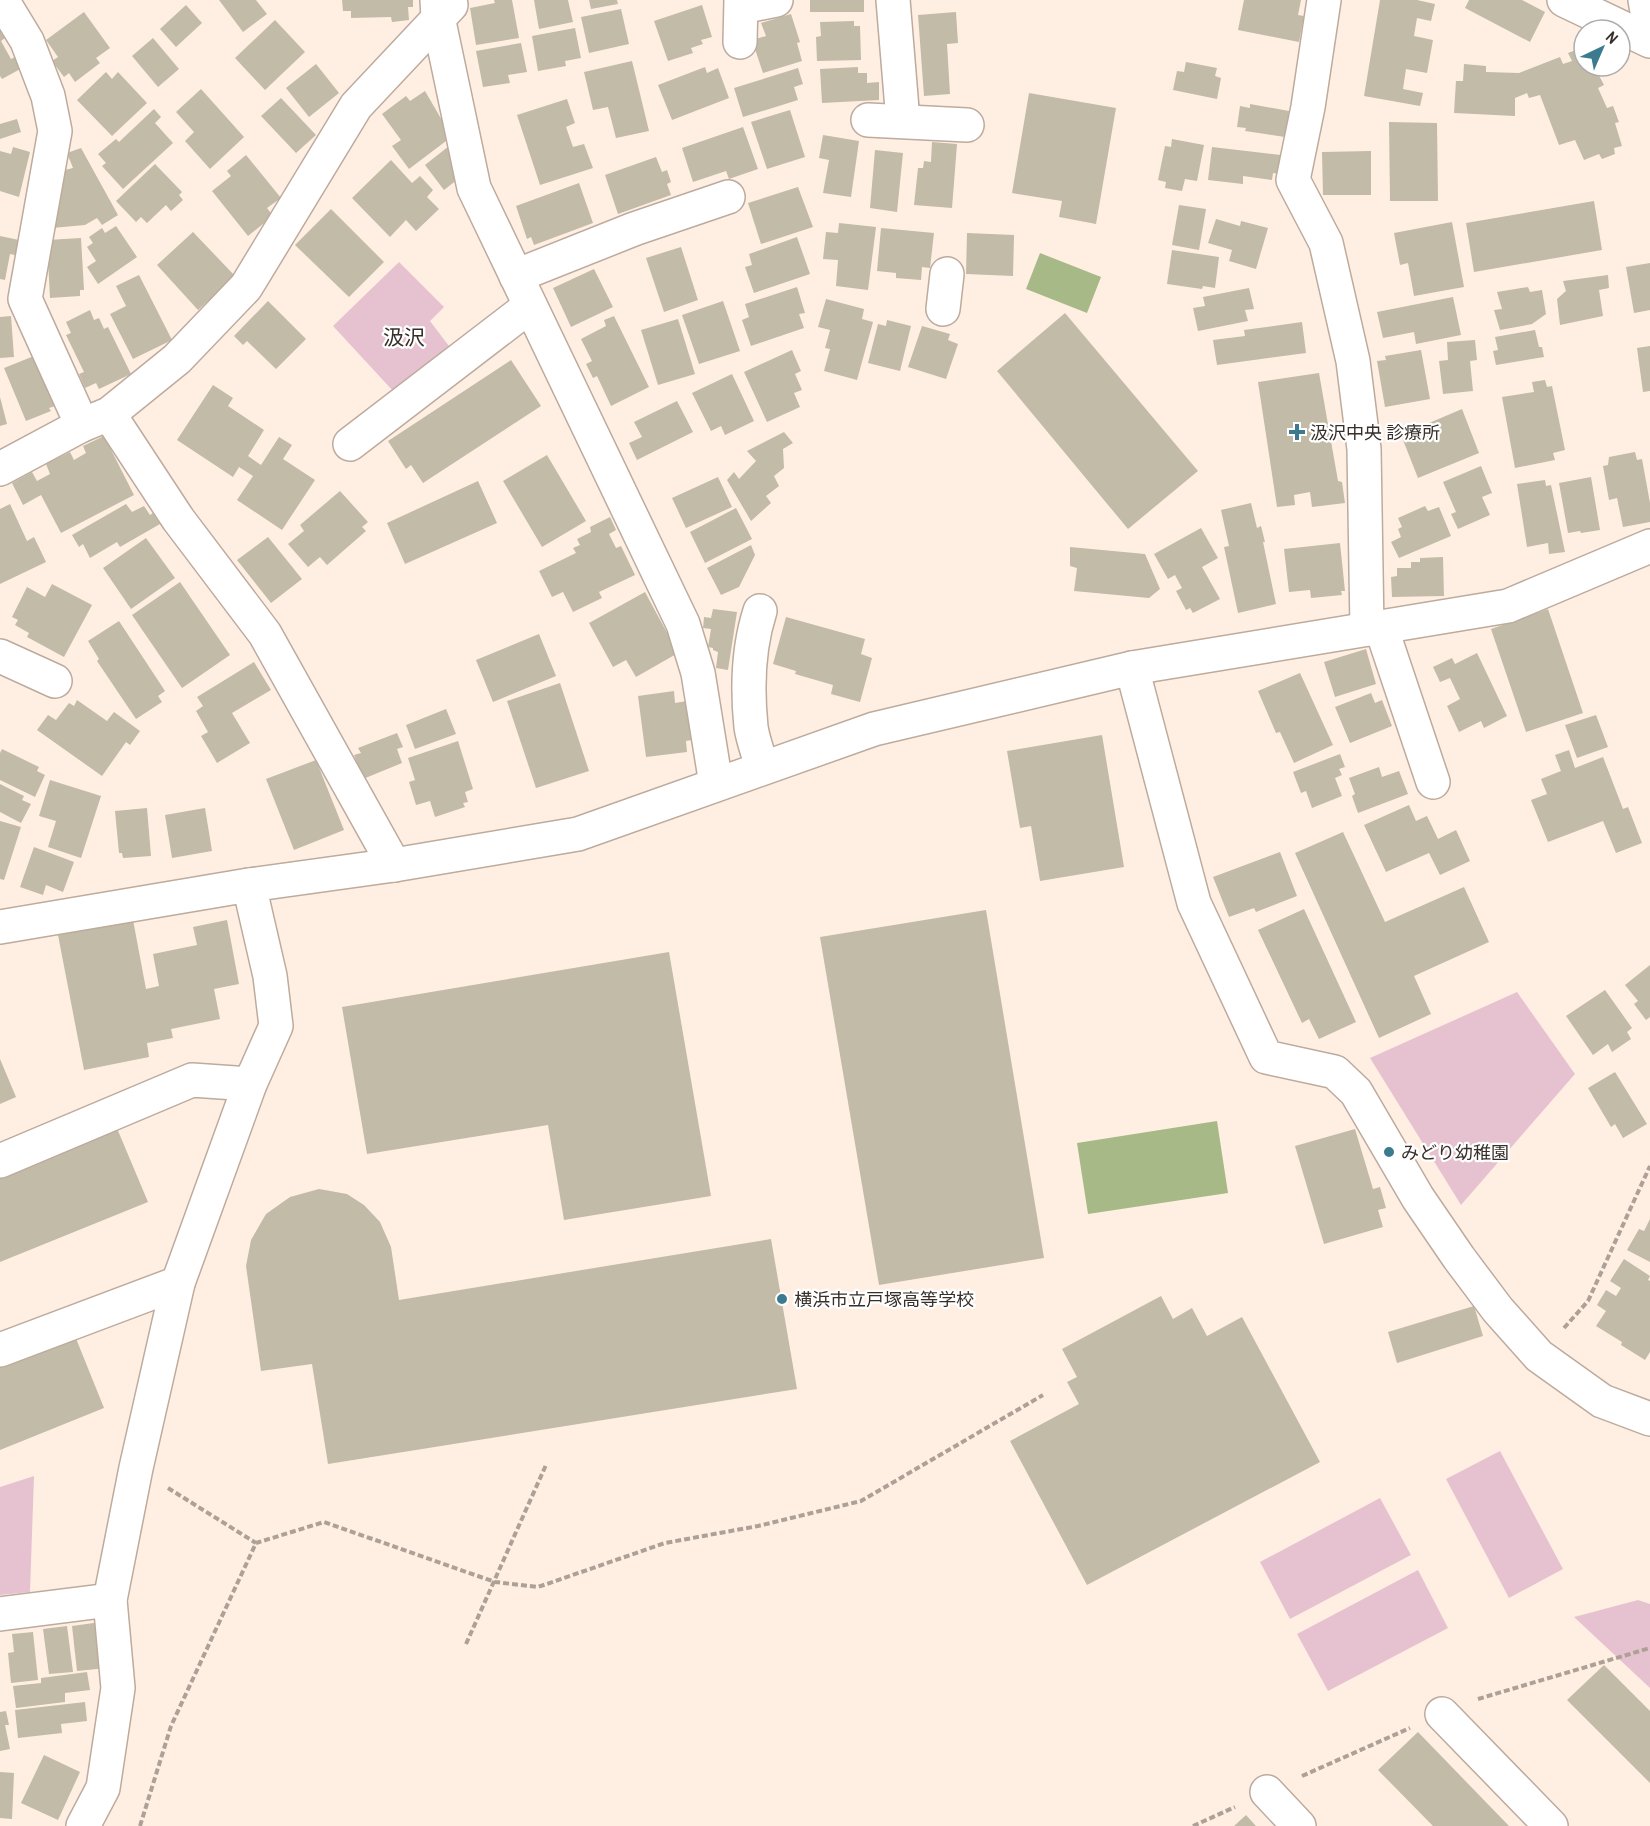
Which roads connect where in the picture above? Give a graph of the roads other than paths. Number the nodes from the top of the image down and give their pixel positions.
1 (2, 0) edge
2 (776, 0) edge
3 (893, 0) edge
4 (1324, 0) edge
5 (1564, 0) edge
6 (1645, 0) edge
7 (742, 4) edge
8 (444, 6) edge
9 (1650, 28) edge
10 (1650, 41) edge
11 (740, 42) dead end
12 (868, 120) dead end
13 (903, 121) junction
14 (967, 125) dead end
15 (728, 197) dead end
16 (947, 274) dead end
17 (516, 276) junction
18 (530, 306) junction
19 (943, 309) dead end
20 (95, 419) junction
21 (350, 444) dead end
22 (0, 469) edge
23 (1650, 546) edge
24 (760, 611) dead end
25 (1374, 628) junction
26 (0, 656) edge
27 (1132, 668) junction
28 (55, 681) dead end
29 (762, 768) junction
30 (1434, 782) dead end
31 (716, 784) junction
32 (394, 865) junction
33 (249, 885) junction
34 (0, 927) edge
35 (250, 1084) junction
36 (0, 1161) edge
37 (178, 1283) junction
38 (0, 1350) edge
39 (1650, 1419) edge
40 (110, 1600) junction
41 (0, 1614) edge
42 (1442, 1714) dead end
43 (1267, 1792) dead end
44 (83, 1826) edge
45 (1299, 1826) edge
46 (1551, 1826) edge

1 - 20 street
2 - 7 street
3 - 13 street
4 - 25 street
5 - 10 street
6 - 9 street
7 - 11 street
8 - 17 street
8 - 20 street
12 - 13 street
13 - 14 street
15 - 17 street
16 - 19 street
17 - 18 street
18 - 21 street
18 - 31 street
20 - 22 street
20 - 32 street
23 - 25 street
24 - 29 street
25 - 27 street
25 - 30 street
26 - 28 street
27 - 29 street
27 - 39 street
29 - 31 street
31 - 32 street
32 - 33 street
33 - 34 street
33 - 35 street
35 - 36 street
35 - 37 street
37 - 38 street
37 - 40 street
40 - 41 street
40 - 44 street
42 - 46 street
43 - 45 street

